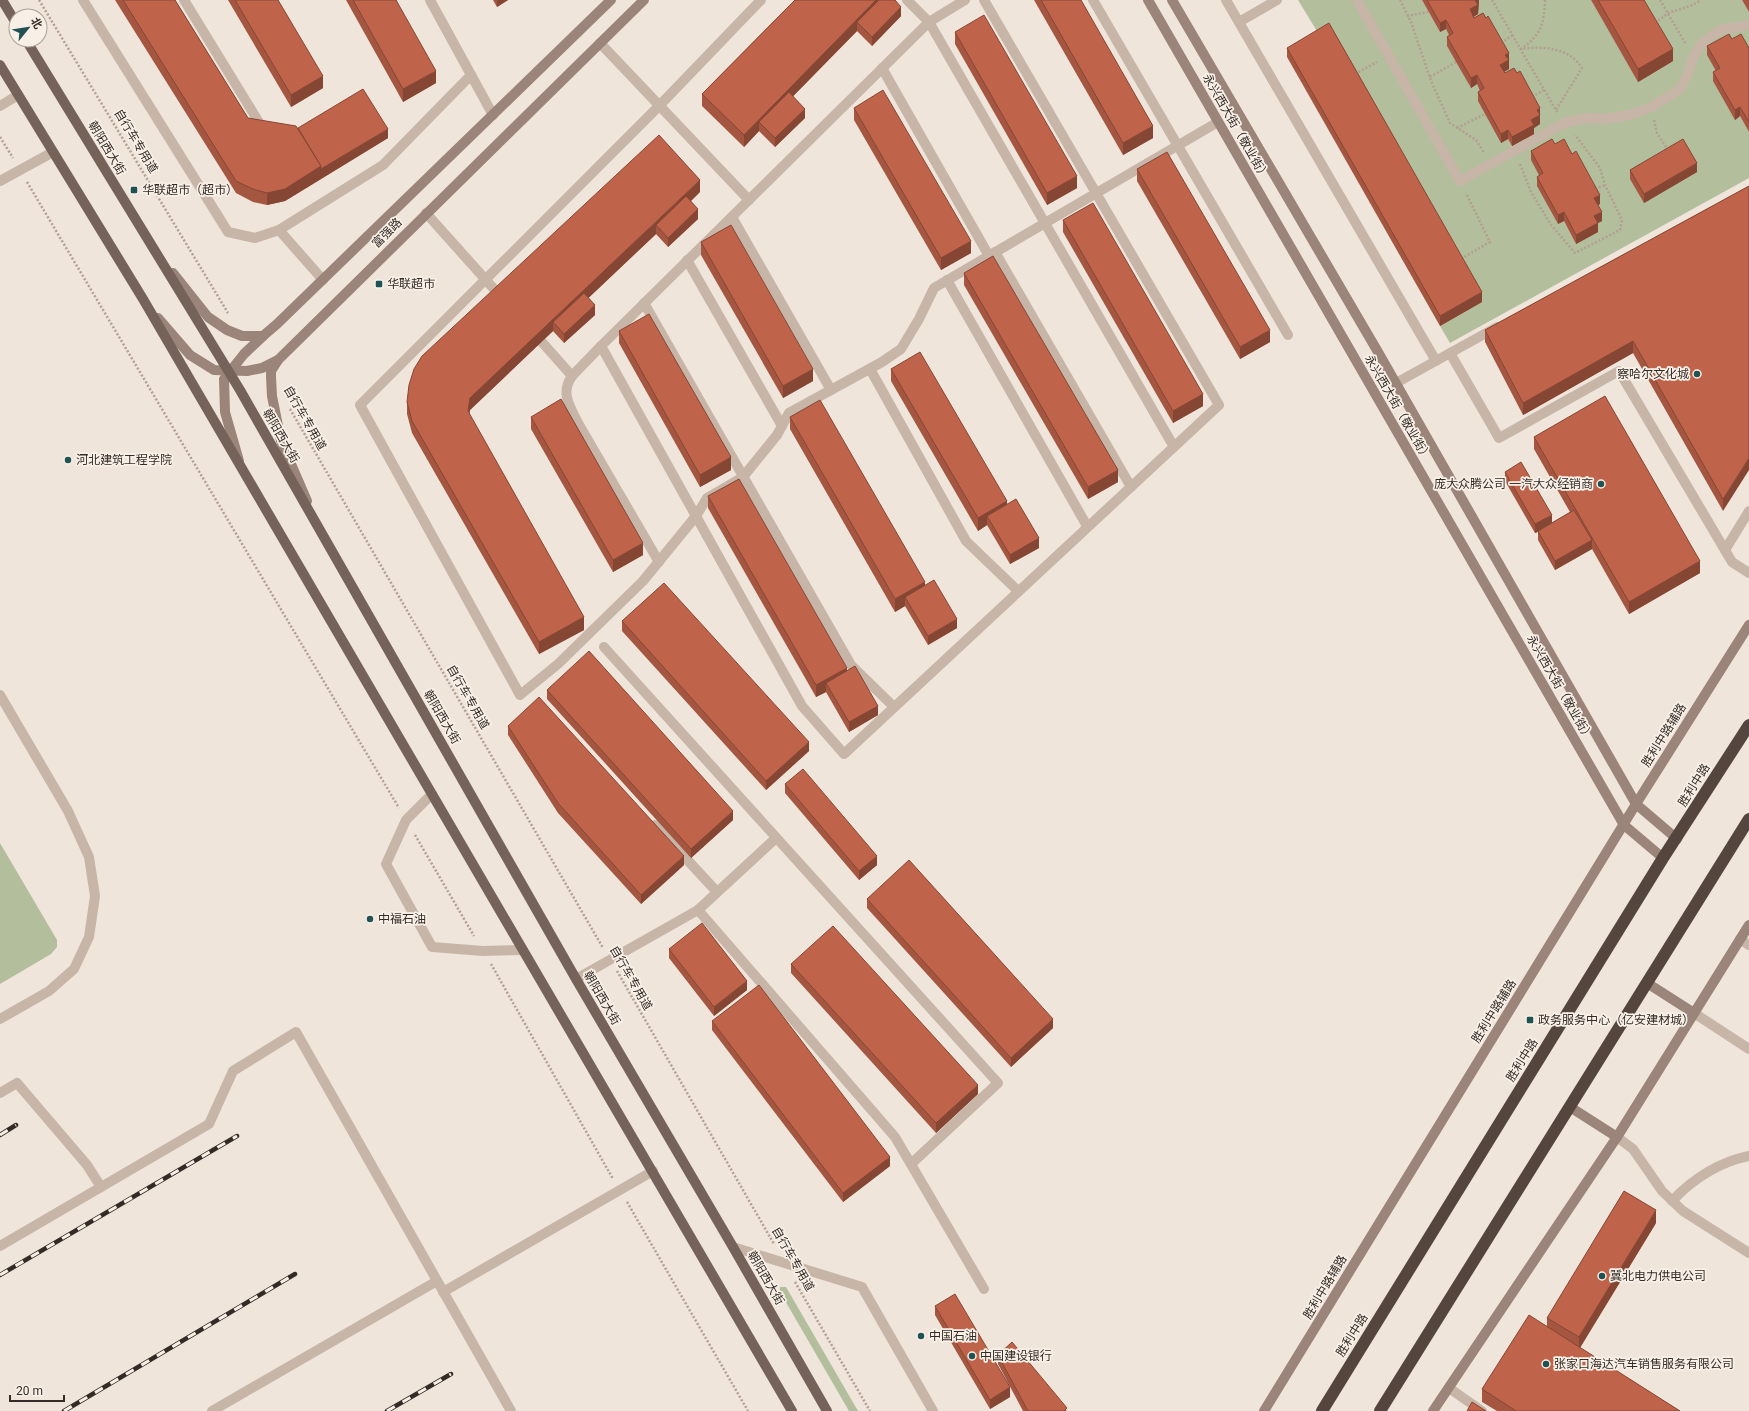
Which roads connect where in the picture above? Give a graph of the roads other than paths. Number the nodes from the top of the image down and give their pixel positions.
1 (2, 0) edge
2 (83, 0) edge
3 (184, 0) edge
4 (430, 0) edge
5 (611, 0) edge
6 (644, 0) edge
7 (761, 0) edge
8 (907, 0) edge
9 (965, 0) edge
10 (984, 0) edge
11 (1094, 0) edge
12 (1148, 0) edge
13 (1172, 0) edge
14 (1226, 0) edge
15 (1276, 0) edge
16 (1357, 0) edge
17 (8, 10) edge
18 (929, 22) junction
19 (1239, 22) junction
20 (1749, 25) edge
21 (600, 43) junction
22 (31, 48) edge
23 (0, 65) edge
24 (882, 68) junction
25 (471, 75) junction
26 (18, 95) junction
27 (0, 106) edge
28 (659, 106) junction
29 (493, 116) junction
30 (1218, 122) junction
31 (260, 124) edge
32 (1178, 145) junction
33 (53, 152) junction
34 (0, 181) edge
35 (1096, 193) junction
36 (749, 200) junction
37 (426, 213) junction
38 (732, 217) junction
39 (1044, 223) junction
40 (279, 230) junction
41 (147, 239) junction
42 (992, 254) junction
43 (687, 260) junction
44 (486, 279) junction
45 (323, 280) junction
46 (947, 280) junction
47 (143, 299) junction
48 (644, 303) junction
49 (508, 304) edge
50 (1505, 322) edge
51 (528, 326) edge
52 (1288, 335) dead end
53 (262, 336) junction
54 (600, 346) junction
55 (1450, 353) junction
56 (278, 360) junction
57 (1436, 360) junction
58 (870, 369) junction
59 (229, 371) junction
60 (572, 376) junction
61 (1396, 383) junction
62 (831, 390) junction
63 (782, 426) junction
64 (1174, 447) junction
65 (241, 468) junction
66 (743, 477) junction
67 (1131, 487) junction
68 (1749, 511) edge
69 (696, 516) junction
70 (1087, 526) junction
71 (319, 528) junction
72 (1725, 550) junction
73 (659, 562) junction
74 (1749, 573) edge
75 (1018, 591) junction
76 (1749, 625) edge
77 (604, 647) dead end
78 (0, 695) edge
79 (894, 707) junction
80 (1749, 725) edge
81 (432, 794) junction
82 (1636, 804) junction
83 (648, 818) edge
84 (1749, 819) edge
85 (1624, 825) junction
86 (776, 838) junction
87 (1677, 839) junction
88 (1663, 858) junction
89 (717, 892) junction
90 (698, 910) junction
91 (1749, 925) edge
92 (1740, 939) junction
93 (1749, 945) edge
94 (522, 950) junction
95 (576, 979) junction
96 (1647, 983) junction
97 (1694, 1013) junction
98 (0, 1019) edge
99 (1749, 1049) edge
100 (0, 1093) edge
101 (1570, 1107) junction
102 (1616, 1136) junction
103 (1749, 1156) edge
104 (911, 1164) junction
105 (653, 1171) junction
106 (101, 1187) junction
107 (1672, 1201) junction
108 (0, 1246) edge
109 (733, 1247) junction
110 (1749, 1253) edge
111 (437, 1280) junction
112 (984, 1289) dead end
113 (443, 1292) junction
114 (1449, 1388) junction
115 (212, 1411) edge
116 (511, 1411) edge
117 (792, 1411) edge
118 (827, 1411) edge
119 (933, 1411) edge
120 (1264, 1411) edge
121 (1322, 1411) edge
122 (1380, 1411) edge
123 (1434, 1411) edge
124 (1482, 1411) edge

1 - 17 main road
2 - 40 street
3 - 31 street
4 - 25 street
5 - 29 main road, 富强路
6 - 21 main road, 富强路
7 - 28 street
8 - 18 street
9 - 18 street
10 - 35 street
11 - 32 street
12 - 30 main road, 永兴西大街（敬业街）
13 - 61 main road, 永兴西大街（敬业街）
14 - 19 street
15 - 19 street
16 - 20 street
18 - 24 street
18 - 39 street
19 - 57 street
21 - 28 street
21 - 37 main road, 富强路
22 - 41 main road, 朝阳西大街
23 - 26 main road
24 - 36 street
24 - 42 street
25 - 29 street
25 - 40 street
26 - 27 street
26 - 33 main road
28 - 36 street
28 - 44 street
29 - 45 main road, 富强路
30 - 32 street
30 - 85 main road, 永兴西大街（敬业街）
32 - 35 street
32 - 52 street
33 - 34 street
33 - 47 main road
35 - 39 street
35 - 64 street
36 - 38 street
37 - 44 street
37 - 56 main road, 富强路
38 - 43 street
38 - 62 street
39 - 42 street
39 - 64 street
40 - 45 street
41 - 53 main road
41 - 59 main road, 朝阳西大街
42 - 46 street
42 - 67 street
43 - 48 street
43 - 63 street
44 - 49 street
44 - 73 street
45 - 53 main road, 富强路
46 - 58 street
46 - 70 street
47 - 59 main road
47 - 65 main road
48 - 54 street
48 - 66 street
50 - 55 street
51 - 60 street
53 - 59 main road, 富强路
54 - 60 street
54 - 69 street
55 - 57 street
55 - 72 street
56 - 59 main road
56 - 71 main road, 富强路
57 - 61 street
58 - 62 street
58 - 75 street
59 - 65 main road
59 - 71 main road, 朝阳西大街
60 - 73 street
61 - 82 main road, 永兴西大街（敬业街）
62 - 63 street
63 - 66 street
64 - 67 street
65 - 81 main road
66 - 69 street
66 - 79 street
67 - 70 street
68 - 72 street
69 - 73 street
69 - 79 street
70 - 75 street
71 - 95 main road, 朝阳西大街
72 - 74 street
75 - 79 street
76 - 82 main road, 胜利中路辅路
77 - 86 street
78 - 98 street
80 - 87 highway, 胜利中路
81 - 94 main road
81 - 94 street
82 - 85 main road, 胜利中路辅路
82 - 87 main road, 永兴西大街（敬业街）
83 - 89 street
84 - 96 highway
85 - 88 main road, 永兴西大街（敬业街）
85 - 120 main road, 胜利中路辅路
86 - 89 street
86 - 104 street
87 - 88 highway, 胜利中路
88 - 121 highway, 胜利中路
89 - 90 street
90 - 95 street
90 - 104 street
91 - 92 main road
92 - 93 street
92 - 97 main road
94 - 105 main road
95 - 109 main road, 朝阳西大街
96 - 97 main road
96 - 101 highway
97 - 99 street
97 - 102 main road
100 - 106 street
101 - 102 main road
101 - 122 highway
102 - 107 street
102 - 114 main road
103 - 107 street
104 - 112 street
105 - 113 street
105 - 117 main road
106 - 108 street
106 - 111 street
107 - 110 street
109 - 118 main road, 朝阳西大街
109 - 119 street
111 - 113 street
111 - 115 street
113 - 116 street
114 - 123 main road
114 - 124 street

